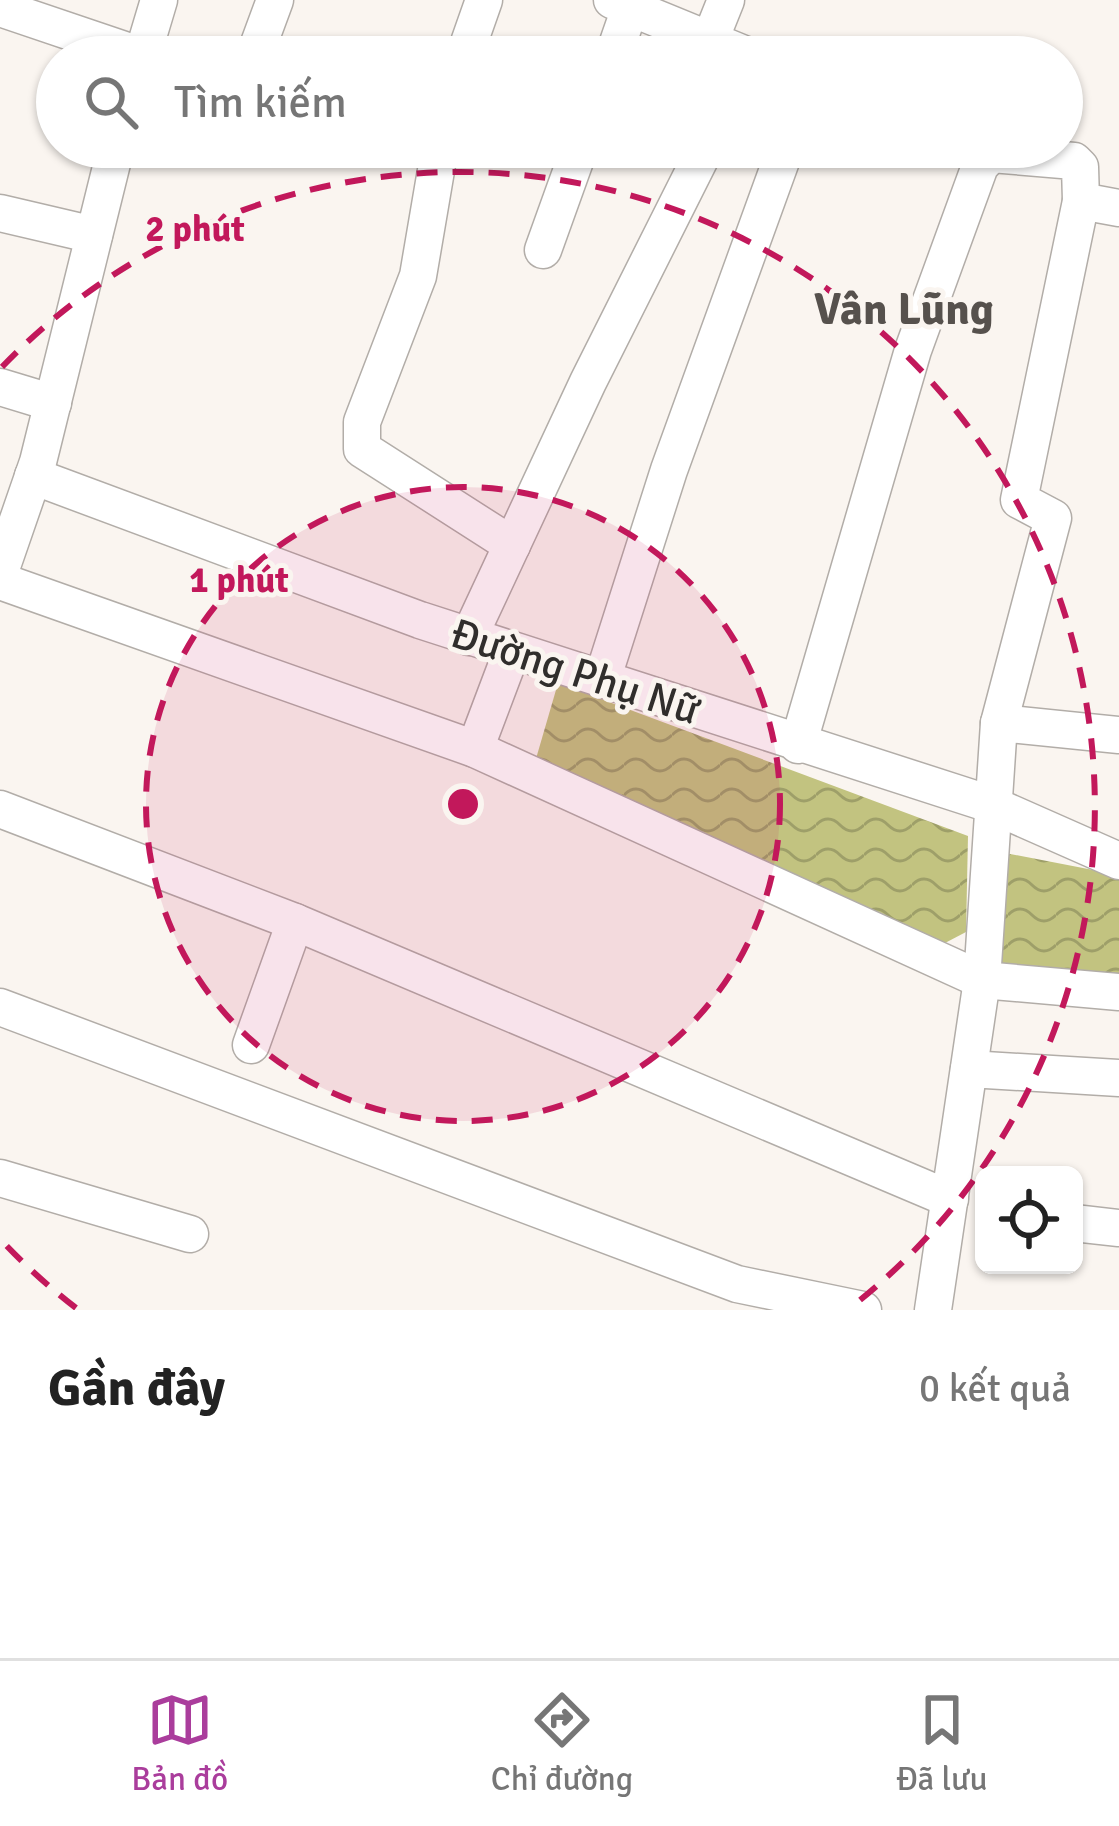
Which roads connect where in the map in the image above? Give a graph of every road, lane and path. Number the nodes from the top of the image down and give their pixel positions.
1 (159, 0) edge
2 (275, 0) edge
3 (484, 0) edge
4 (726, 0) edge
5 (622, 3) edge
6 (0, 8) edge
7 (83, 36) edge
8 (148, 36) edge
9 (262, 36) edge
10 (471, 36) edge
11 (616, 36) edge
12 (700, 36) edge
13 (712, 36) edge
14 (111, 168) edge
15 (436, 168) edge
16 (572, 168) edge
17 (696, 168) edge
18 (778, 168) edge
19 (979, 168) edge
20 (1080, 168) edge
21 (1081, 201) junction
22 (1119, 208) edge
23 (0, 213) edge
24 (94, 235) junction
25 (543, 250) dead end
26 (0, 387) edge
27 (52, 404) junction
28 (33, 476) junction
29 (512, 545) junction
30 (2, 562) edge
31 (469, 637) junction
32 (512, 651) junction
33 (602, 680) junction
34 (999, 723) junction
35 (1119, 735) edge
36 (798, 745) junction
37 (475, 749) junction
38 (990, 804) junction
39 (0, 809) edge
40 (1119, 861) edge
41 (295, 922) junction
42 (982, 980) junction
43 (1119, 992) edge
44 (0, 1007) edge
45 (251, 1045) dead end
46 (969, 1069) junction
47 (1119, 1078) edge
48 (0, 1178) edge
49 (961, 1208) edge
50 (1083, 1224) edge
51 (1119, 1228) edge
52 (190, 1234) dead end
53 (863, 1310) edge
54 (933, 1310) edge

1 - 8 street
2 - 9 street
3 - 10 street
4 - 13 street
5 - 11 street
5 - 12 street
6 - 7 street
14 - 24 street
15 - 29 street
16 - 25 street
17 - 29 street
18 - 33 street
19 - 36 street
20 - 21 street
21 - 22 street
21 - 34 street
23 - 24 street
24 - 27 street
26 - 27 street
27 - 28 street
28 - 30 street
28 - 31 street, Đường Phụ Nữ
29 - 31 street
30 - 37 street
31 - 32 street, Đường Phụ Nữ
32 - 33 street, Đường Phụ Nữ
32 - 37 street
33 - 36 street, Đường Phụ Nữ
34 - 35 street
34 - 38 street
36 - 38 street, Đường Phụ Nữ
37 - 42 street
38 - 40 street, Đường Phụ Nữ
38 - 42 street
39 - 41 street
41 - 45 street
41 - 49 street
42 - 43 street
42 - 46 street
44 - 53 street
46 - 47 street
46 - 49 street
48 - 52 street
49 - 54 street
50 - 51 street

